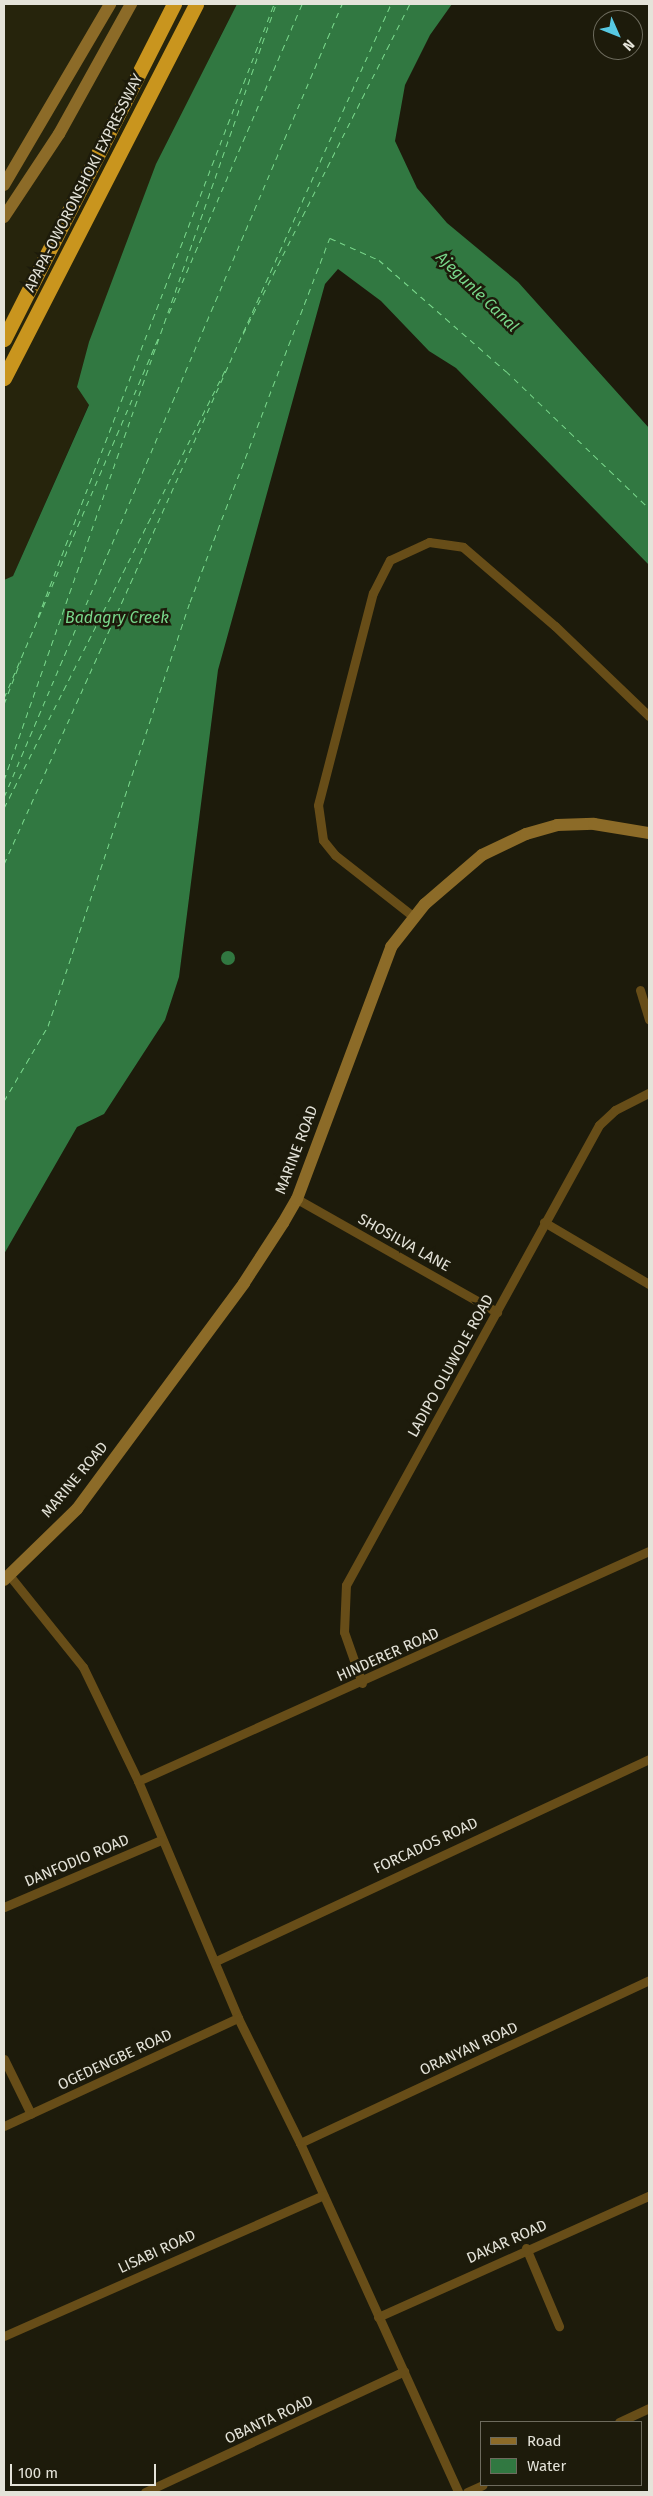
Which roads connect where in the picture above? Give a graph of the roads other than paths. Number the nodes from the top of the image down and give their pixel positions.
1 (110, 4) edge
2 (131, 4) edge
3 (174, 4) edge
4 (196, 4) edge
5 (4, 185) edge
6 (4, 218) edge
7 (4, 339) edge
8 (4, 378) edge
9 (649, 716) edge
10 (649, 833) edge
11 (414, 918) junction
12 (640, 990) dead end
13 (649, 1020) edge
14 (649, 1093) edge
15 (297, 1199) junction
16 (544, 1222) junction
17 (649, 1284) edge
18 (497, 1312) junction
19 (649, 1551) edge
20 (6, 1578) edge
21 (362, 1682) junction
22 (649, 1759) edge
23 (138, 1781) junction
24 (161, 1840) junction
25 (4, 1907) edge
26 (216, 1960) junction
27 (649, 1980) edge
28 (238, 2018) junction
29 (4, 2058) edge
30 (31, 2114) junction
31 (4, 2126) edge
32 (300, 2143) junction
33 (323, 2195) junction
34 (649, 2196) edge
35 (526, 2248) junction
36 (378, 2317) junction
37 (559, 2326) dead end
38 (4, 2336) edge
39 (404, 2371) junction
40 (649, 2408) edge
41 (621, 2421) edge
42 (481, 2486) edge
43 (145, 2492) edge
44 (458, 2492) edge
45 (467, 2492) edge

1 - 5 street
2 - 6 street
3 - 7 highway, APAPA-OWORONSHOKI EXPRESSWAY
4 - 8 highway, APAPA-OWORONSHOKI EXPRESSWAY
9 - 11 street
10 - 11 street, MARINE ROAD
11 - 15 street, MARINE ROAD
12 - 13 street
14 - 16 street, LADIPO OLUWOLE ROAD
15 - 18 street, SHOSILVA LANE
15 - 20 street, MARINE ROAD
16 - 17 street
16 - 18 street, LADIPO OLUWOLE ROAD
18 - 21 street, LADIPO OLUWOLE ROAD
19 - 21 street, HINDERER ROAD
20 - 23 street
21 - 23 street, HINDERER ROAD
22 - 26 street, FORCADOS ROAD
23 - 24 street
24 - 25 street, DANFODIO ROAD
24 - 26 street
26 - 28 street
27 - 32 street, ORANYAN ROAD
28 - 30 street, OGEDENGBE ROAD
28 - 32 street
29 - 30 street
30 - 31 street, OGEDENGBE ROAD
32 - 33 street
33 - 36 street
33 - 38 street, LISABI ROAD
34 - 35 street, DAKAR ROAD
35 - 36 street, DAKAR ROAD
35 - 37 street
36 - 39 street
39 - 43 street, OBANTA ROAD
39 - 44 street
40 - 41 street
42 - 45 street

